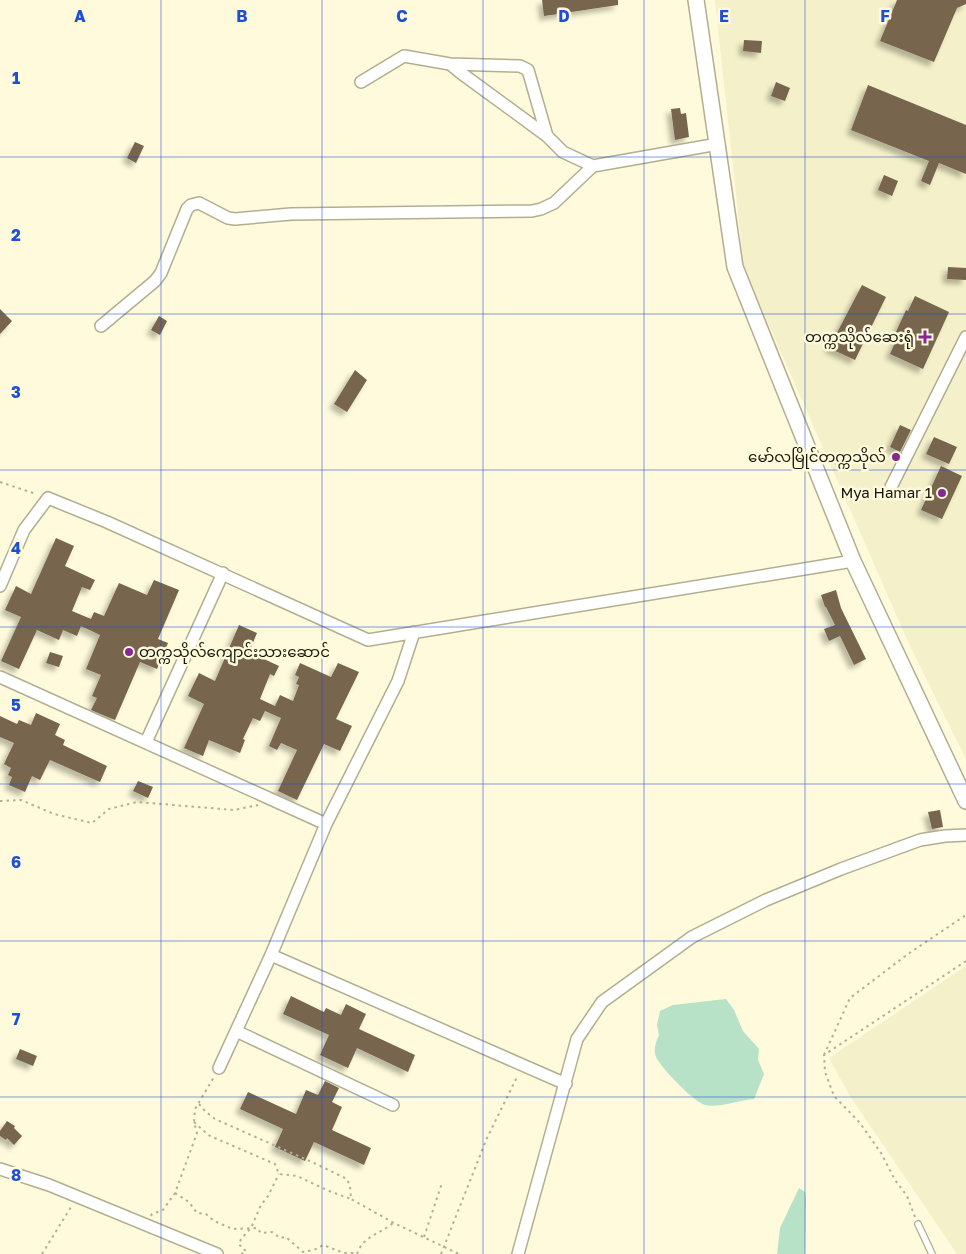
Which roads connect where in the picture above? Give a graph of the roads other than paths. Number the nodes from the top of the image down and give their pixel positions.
1 (696, 0) edge
2 (450, 64) junction
3 (361, 82) dead end
4 (547, 136) junction
5 (718, 144) junction
6 (593, 166) junction
7 (101, 326) dead end
8 (966, 338) edge
9 (891, 487) dead end
10 (853, 562) junction
11 (223, 573) junction
12 (0, 586) edge
13 (414, 632) junction
14 (0, 677) edge
15 (146, 742) junction
16 (966, 801) edge
17 (326, 824) junction
18 (966, 835) edge
19 (272, 955) junction
20 (236, 1031) junction
21 (219, 1068) road end
22 (566, 1084) junction
23 (392, 1106) dead end
24 (0, 1169) edge
25 (918, 1224) road end
26 (217, 1254) edge
27 (518, 1254) edge
28 (932, 1254) edge

1 - 5 main road
2 - 3 street
2 - 4 street
2 - 4 street
4 - 6 street
5 - 6 street
5 - 10 main road
6 - 7 street
8 - 9 street
10 - 13 street
10 - 16 main road
11 - 12 street
11 - 13 street
11 - 15 street
13 - 17 street
14 - 15 street
15 - 17 street
17 - 19 street
18 - 22 street
19 - 20 street
19 - 22 street
20 - 21 street
20 - 23 street
22 - 27 street
24 - 26 street
25 - 28 lane

